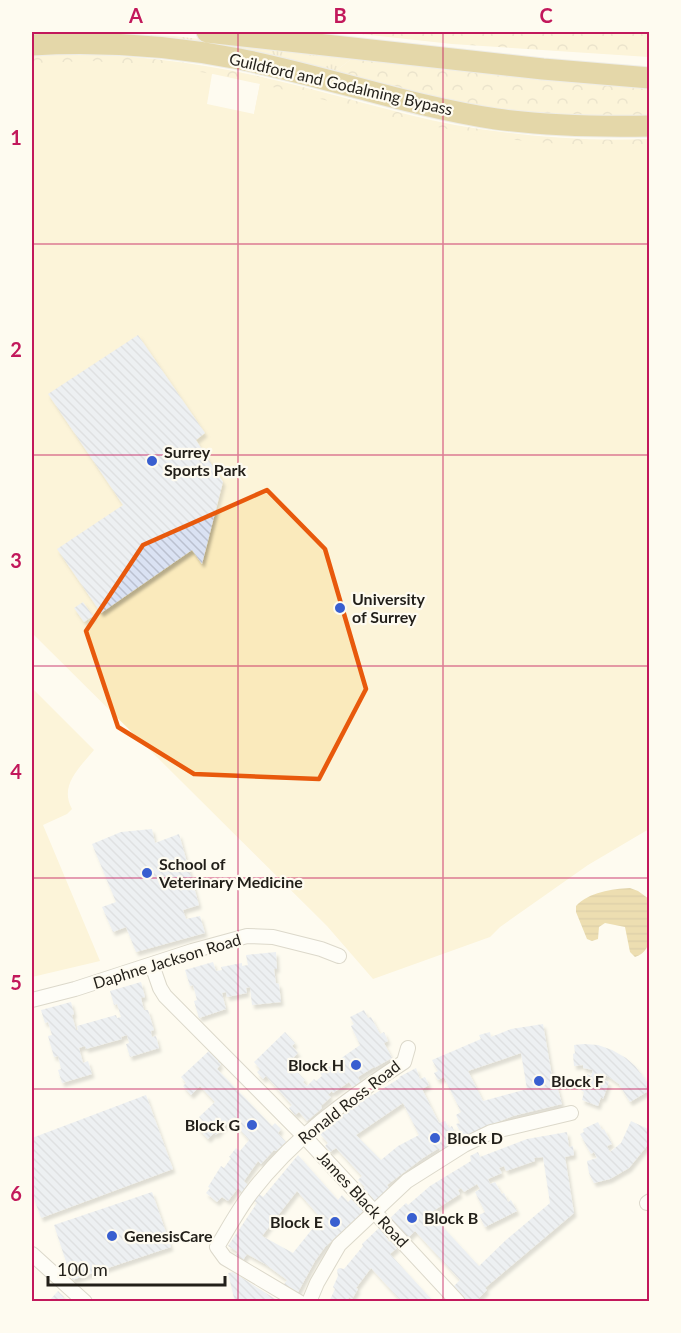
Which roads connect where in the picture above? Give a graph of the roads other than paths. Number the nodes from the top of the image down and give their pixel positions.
1 (207, 32) edge
2 (32, 45) edge
3 (650, 78) edge
4 (650, 126) edge
5 (339, 956) dead end
6 (152, 965) junction
7 (32, 1000) edge
8 (408, 1048) dead end
9 (571, 1113) dead end
10 (303, 1135) junction
11 (375, 1211) junction
12 (32, 1254) edge
13 (85, 1302) edge
14 (299, 1302) edge
15 (309, 1302) edge
16 (458, 1302) edge

1 - 3 highway, Guildford and Godalming Bypass
2 - 4 highway, Guildford and Godalming Bypass
5 - 6 street, Daphne Jackson Road
6 - 7 street, Daphne Jackson Road
6 - 10 street, James Black Road
8 - 10 street, Ronald Ross Road
9 - 11 street
10 - 11 street, James Black Road
10 - 14 street, Ronald Ross Road
11 - 15 street
11 - 16 street, James Black Road
12 - 13 street

